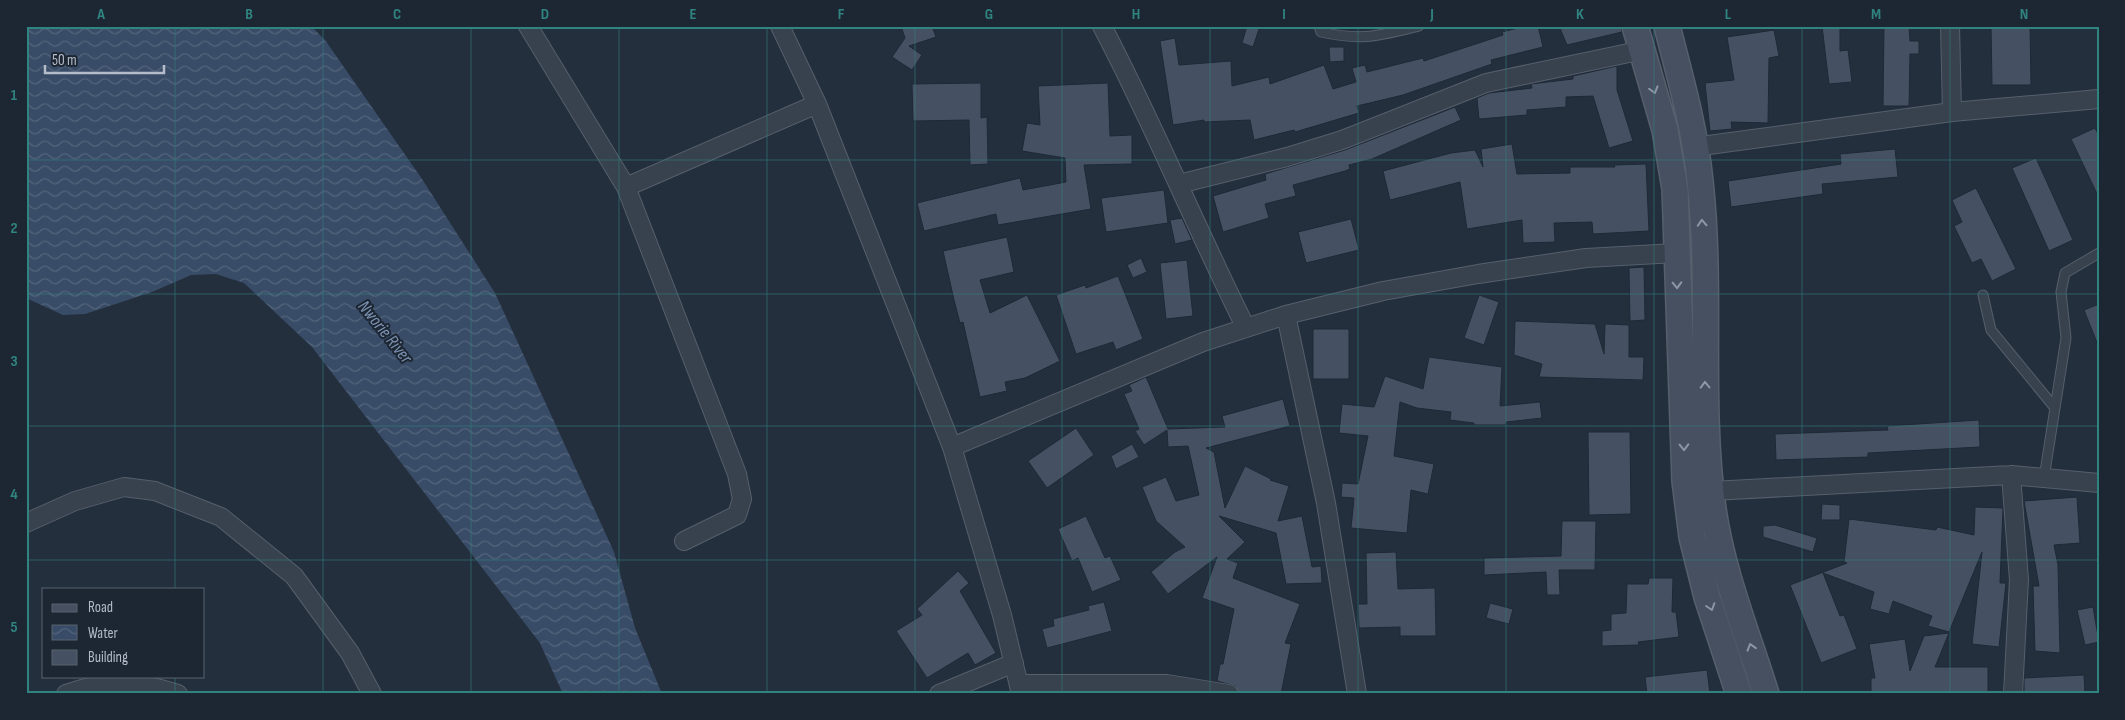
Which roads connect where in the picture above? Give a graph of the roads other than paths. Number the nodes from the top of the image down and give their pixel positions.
1 (528, 26) edge
2 (780, 26) edge
3 (1102, 26) edge
4 (1318, 26) edge
5 (1419, 26) edge
6 (1635, 26) edge
7 (1667, 26) edge
8 (1950, 26) edge
9 (1642, 50) junction
10 (2099, 99) edge
11 (817, 104) junction
12 (1952, 112) junction
13 (1694, 147) junction
14 (1179, 184) junction
15 (626, 187) junction
16 (1676, 253) junction
17 (2099, 253) edge
18 (1984, 295) dead end
19 (1286, 315) junction
20 (1246, 328) junction
21 (2055, 408) junction
22 (952, 447) junction
23 (2011, 475) junction
24 (2044, 478) junction
25 (2099, 483) edge
26 (1712, 491) junction
27 (26, 523) edge
28 (684, 542) dead end
29 (1014, 663) junction
30 (1020, 689) edge
31 (66, 694) edge
32 (178, 694) edge
33 (372, 694) edge
34 (939, 694) edge
35 (1229, 694) edge
36 (1357, 694) edge
37 (1738, 694) edge
38 (1766, 694) edge
39 (2013, 694) edge

1 - 15 street
2 - 11 street
3 - 14 street
4 - 5 lane
6 - 9 main road
7 - 13 main road
8 - 12 street
9 - 14 street
9 -> 16 main road
10 - 12 street
11 - 15 street
11 - 22 street
12 - 13 street
26 -> 13 main road
14 - 20 street
15 - 28 street
16 - 19 street
16 -> 37 main road
17 - 21 lane
18 - 21 lane
19 - 20 street
19 - 36 street
20 - 22 street
21 - 24 lane
22 - 29 street
23 - 24 street
23 - 26 street
23 - 39 street
24 - 25 street
38 -> 26 main road
27 - 33 street
29 - 30 street
29 - 34 street
30 - 35 street
31 - 32 street

